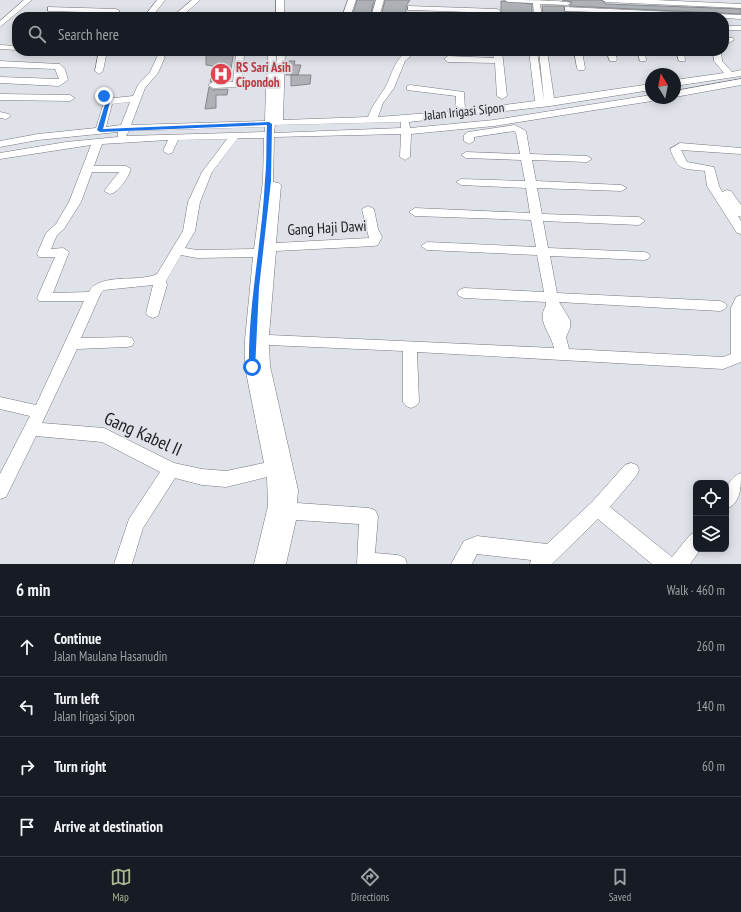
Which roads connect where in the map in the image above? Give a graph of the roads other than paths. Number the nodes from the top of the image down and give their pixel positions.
1 (28, 0) edge
2 (161, 0) edge
3 (196, 0) edge
4 (272, 0) edge
5 (280, 0) edge
6 (352, 0) edge
7 (380, 0) edge
8 (496, 0) edge
9 (508, 0) edge
10 (527, 0) edge
11 (606, 0) edge
12 (536, 1) edge
13 (680, 2) edge
14 (411, 4) edge
15 (741, 6) edge
16 (568, 7) edge
17 (116, 11) dead end
18 (13, 12) edge
19 (49, 12) edge
20 (152, 12) edge
21 (182, 12) edge
22 (273, 12) edge
23 (280, 12) edge
24 (348, 12) edge
25 (377, 12) edge
26 (480, 12) edge
27 (497, 12) edge
28 (529, 12) dead end
29 (537, 12) edge
30 (634, 12) edge
31 (685, 12) edge
32 (12, 13) edge
33 (729, 17) edge
34 (741, 17) edge
35 (12, 20) edge
36 (2, 21) edge
37 (729, 28) edge
38 (741, 28) edge
39 (0, 47) edge
40 (12, 48) edge
41 (102, 56) edge
42 (240, 56) edge
43 (272, 56) edge
44 (281, 56) edge
45 (406, 56) edge
46 (498, 56) edge
47 (534, 56) edge
48 (544, 56) edge
49 (579, 56) edge
50 (718, 56) edge
51 (161, 57) dead end
52 (448, 59) dead end
53 (0, 61) edge
54 (499, 61) junction
55 (581, 68) dead end
56 (99, 72) dead end
57 (270, 72) junction
58 (280, 72) junction
59 (741, 73) edge
60 (730, 74) junction
61 (0, 80) edge
62 (280, 82) junction
63 (681, 82) edge
64 (741, 82) edge
65 (264, 83) junction
66 (237, 84) junction
67 (213, 85) dead end
68 (410, 88) dead end
69 (645, 88) edge
70 (681, 93) edge
71 (502, 96) dead end
72 (0, 97) edge
73 (70, 98) dead end
74 (136, 99) junction
75 (645, 99) edge
76 (550, 103) junction
77 (540, 104) junction
78 (460, 114) junction
79 (372, 120) junction
80 (405, 125) junction
81 (124, 129) junction
82 (271, 129) junction
83 (240, 132) junction
84 (99, 136) junction
85 (174, 138) junction
86 (119, 140) junction
87 (469, 140) dead end
88 (0, 144) edge
89 (168, 151) dead end
90 (741, 151) edge
91 (466, 155) dead end
92 (0, 156) edge
93 (405, 157) dead end
94 (527, 157) junction
95 (586, 159) dead end
96 (86, 170) junction
97 (461, 182) dead end
98 (531, 184) junction
99 (621, 188) dead end
100 (110, 191) dead end
101 (727, 193) dead end
102 (368, 209) dead end
103 (415, 212) dead end
104 (741, 213) edge
105 (536, 216) junction
106 (639, 221) dead end
107 (741, 230) edge
108 (427, 246) dead end
109 (177, 250) junction
110 (261, 251) junction
111 (543, 251) junction
112 (644, 256) dead end
113 (159, 280) junction
114 (464, 293) dead end
115 (93, 296) junction
116 (741, 300) edge
117 (552, 301) junction
118 (720, 306) dead end
119 (153, 313) dead end
120 (267, 340) junction
121 (127, 342) dead end
122 (73, 344) junction
123 (410, 347) junction
124 (740, 351) edge
125 (563, 354) junction
126 (411, 402) dead end
127 (0, 403) edge
128 (40, 412) junction
129 (33, 429) junction
130 (273, 468) junction
131 (170, 470) junction
132 (631, 470) dead end
133 (741, 481) edge
134 (0, 491) edge
135 (729, 497) edge
136 (598, 508) junction
137 (288, 511) junction
138 (693, 545) edge
139 (544, 558) edge
140 (123, 564) edge
141 (263, 564) edge
142 (277, 564) edge
143 (398, 564) edge
144 (460, 564) edge
145 (666, 564) edge
146 (678, 564) edge

1 - 18 street
2 - 20 street
3 - 21 street
4 - 22 street
5 - 23 street
6 - 24 street
7 - 25 street
8 - 27 street
9 - 10 street
10 - 12 street
10 - 28 street
11 - 13 street
12 - 16 street
12 - 29 street
13 - 15 street
13 - 31 street
14 - 26 street
16 - 30 street
17 - 19 street
32 - 36 street
33 - 34 street
35 - 36 street
37 - 38 street
39 - 40 street
41 - 56 street
42 - 66 street
43 - 57 street
44 - 58 street
45 - 79 street
46 - 54 street
47 - 77 street
48 - 76 street
49 - 55 street
50 - 60 street
51 - 74 street
52 - 54 street
53 - 61 street
54 - 71 street
57 - 58 street
57 - 65 street
58 - 62 street
59 - 60 street
60 - 63 street
62 - 65 street
62 - 82 street
64 - 70 street
65 - 66 street
65 - 82 street
66 - 67 street
68 - 78 street
69 - 76 street, Jalan Irigasi Sipon
72 - 73 street
74 - 81 street
74 - 84 street
75 - 80 street, Jalan Irigasi Sipon
76 - 77 street, Jalan Irigasi Sipon
77 - 78 street, Jalan Irigasi Sipon
78 - 80 street, Jalan Irigasi Sipon
79 - 80 street, Jalan Irigasi Sipon
79 - 82 street, Jalan Irigasi Sipon
80 - 82 street, Jalan Irigasi Sipon
80 - 93 street
81 - 83 street, Jalan Irigasi Sipon
81 - 84 street, Jalan Irigasi Sipon
81 - 86 street
82 - 83 street, Jalan Irigasi Sipon
82 - 110 street
83 - 85 street, Jalan Irigasi Sipon
83 - 109 street
84 - 86 street, Jalan Irigasi Sipon
84 - 88 street, Jalan Irigasi Sipon
84 - 92 street, Jalan Irigasi Sipon
84 - 96 street
85 - 86 street, Jalan Irigasi Sipon
85 - 89 street
87 - 94 street
90 - 107 street
91 - 94 street
94 - 95 street
94 - 98 street
96 - 100 street
96 - 115 street
97 - 98 street
98 - 99 street
98 - 105 street
101 - 104 street
102 - 110 street, Gang Haji Dawi
103 - 105 street
105 - 106 street
105 - 111 street
108 - 111 street
109 - 110 street
109 - 113 street
110 - 120 street
111 - 112 street
111 - 117 street
113 - 115 street
113 - 119 street
114 - 117 street
115 - 122 street
116 - 124 street
117 - 118 street
117 - 125 street
120 - 123 street
120 - 130 street
121 - 122 street
122 - 128 street
123 - 125 street
123 - 126 street
124 - 125 street
127 - 128 street
128 - 129 street
129 - 131 street, Gang Kabel II
129 - 134 street
130 - 131 street, Gang Kabel II
130 - 137 street
130 - 141 street
131 - 140 street
132 - 136 street
133 - 135 street
136 - 139 street
136 - 145 street
137 - 142 street
137 - 143 street
138 - 146 street
139 - 144 street

